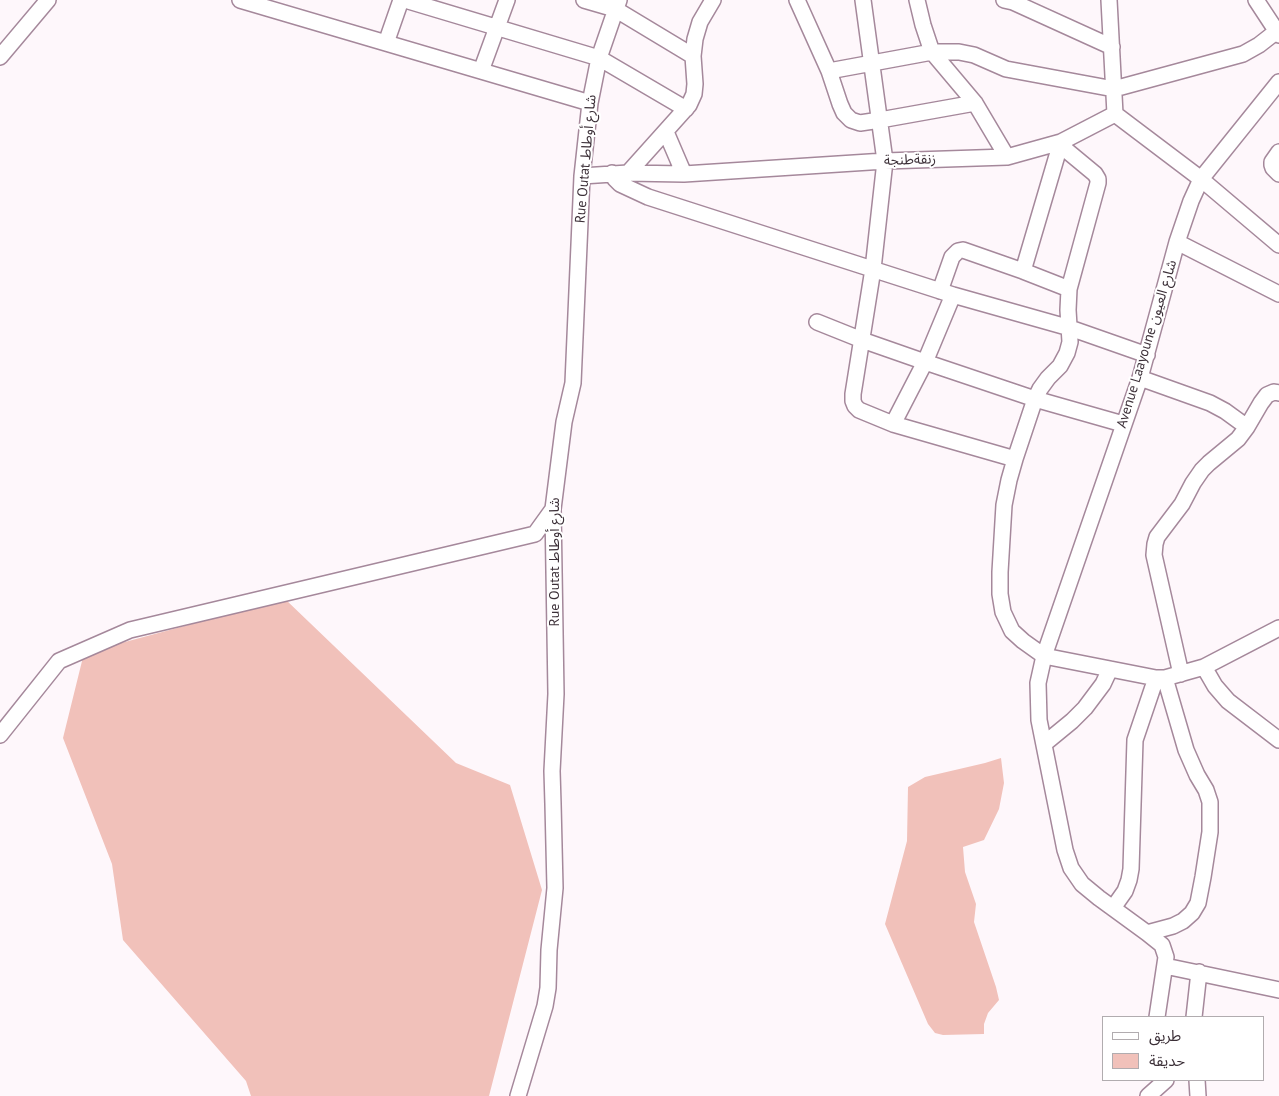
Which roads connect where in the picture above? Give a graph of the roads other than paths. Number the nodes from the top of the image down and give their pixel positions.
1 (48, 0) edge
2 (240, 0) edge
3 (400, 0) edge
4 (406, 0) edge
5 (507, 0) edge
6 (584, 0) edge
7 (713, 0) edge
8 (797, 0) edge
9 (863, 0) edge
10 (917, 0) edge
11 (1004, 0) edge
12 (1109, 0) edge
13 (1256, 0) edge
14 (617, 5) edge
15 (280, 6) edge
16 (496, 27) junction
17 (1278, 33) edge
18 (386, 43) junction
19 (1112, 47) junction
20 (932, 52) junction
21 (693, 56) junction
22 (0, 57) edge
23 (600, 58) junction
24 (872, 62) junction
25 (480, 71) junction
26 (829, 71) junction
27 (1279, 82) edge
28 (1114, 89) junction
29 (590, 103) junction
30 (975, 103) junction
31 (686, 108) junction
32 (1115, 114) junction
33 (880, 120) junction
34 (666, 132) junction
35 (1061, 143) junction
36 (1279, 152) edge
37 (1007, 157) junction
38 (885, 161) junction
39 (612, 173) junction
40 (628, 173) junction
41 (684, 174) junction
42 (1279, 174) edge
43 (582, 176) junction
44 (1201, 179) junction
45 (1177, 242) junction
46 (1279, 245) edge
47 (874, 270) junction
48 (1023, 271) junction
49 (1069, 289) junction
50 (947, 293) junction
51 (1279, 294) edge
52 (817, 322) dead end
53 (1070, 328) junction
54 (862, 340) junction
55 (1146, 355) junction
56 (925, 362) junction
57 (1140, 378) junction
58 (1279, 393) edge
59 (1035, 399) junction
60 (893, 424) junction
61 (1123, 424) junction
62 (1247, 427) junction
63 (1015, 459) junction
64 (553, 509) junction
65 (1279, 628) edge
66 (1044, 656) junction
67 (1204, 667) junction
68 (1110, 669) junction
69 (1181, 674) junction
70 (1161, 678) junction
71 (0, 735) edge
72 (1279, 740) edge
73 (1044, 744) junction
74 (1113, 908) junction
75 (1148, 933) junction
76 (1165, 966) junction
77 (1199, 972) junction
78 (1279, 990) edge
79 (1157, 1016) edge
80 (1194, 1016) edge
81 (1147, 1081) edge
82 (1165, 1081) edge
83 (1196, 1081) edge
84 (518, 1096) edge
85 (1146, 1096) edge
86 (1198, 1096) edge

1 - 22 street
2 - 15 street
3 - 18 street
4 - 16 street
5 - 16 street
6 - 14 street
7 - 21 street
8 - 26 street
9 - 24 street
10 - 20 street
11 - 19 street
12 - 19 street
13 - 17 street
14 - 21 street
14 - 23 street, Rue Outat شارع أوطاط
15 - 18 street
16 - 23 street
16 - 25 street
17 - 28 street
18 - 25 street
19 - 28 street
20 - 24 street
20 - 28 street
20 - 30 street
21 - 31 street
23 - 29 street, Rue Outat شارع أوطاط
23 - 31 street
24 - 26 street
24 - 33 street
25 - 29 street
26 - 33 street
27 - 44 street, Avenue Laayoune شارع العيون
28 - 32 street
29 - 43 street, Rue Outat شارع أوطاط
30 - 33 street
30 - 37 street
31 - 34 street
32 - 35 street, زنقةطنجة
32 - 44 street
33 - 38 street
34 - 40 street
34 - 41 street
35 - 37 street, زنقةطنجة
35 - 48 street
35 - 49 street
36 - 42 street
37 - 38 street, زنقةطنجة
38 - 41 street, زنقةطنجة
38 - 47 street
39 - 40 street, زنقةطنجة
39 - 43 street, زنقةطنجة
39 - 47 street
40 - 41 street, زنقةطنجة
43 - 64 street, Rue Outat شارع أوطاط
44 - 45 street, Avenue Laayoune شارع العيون
44 - 46 street
45 - 51 street
45 - 55 street, Avenue Laayoune شارع العيون
47 - 50 street
47 - 54 street
48 - 49 street
48 - 50 street
49 - 53 street
50 - 53 street
50 - 56 street
52 - 54 street
53 - 55 street
53 - 59 street
54 - 56 street
54 - 60 street
55 - 57 street, Avenue Laayoune شارع العيون
56 - 59 street
56 - 60 street
57 - 61 street, Avenue Laayoune شارع العيون
57 - 62 street
58 - 62 street
59 - 61 street
59 - 63 street
60 - 63 street
61 - 66 street, Avenue Laayoune شارع العيون
62 - 69 street
63 - 66 street
64 - 71 street
64 - 84 street, Rue Outat شارع أوطاط
65 - 67 street
66 - 68 street
66 - 73 street, Avenue Laayoune شارع العيون
67 - 69 street
67 - 72 street
68 - 70 street
68 - 73 street
69 - 70 street
70 - 74 street
70 - 75 street
73 - 74 street, Avenue Laayoune شارع العيون
74 - 75 street, Avenue Laayoune شارع العيون
75 - 76 street, Avenue Laayoune شارع العيون
76 - 77 street
76 - 79 street
77 - 78 street
77 - 80 street
81 - 85 street
82 - 85 street
83 - 86 street

